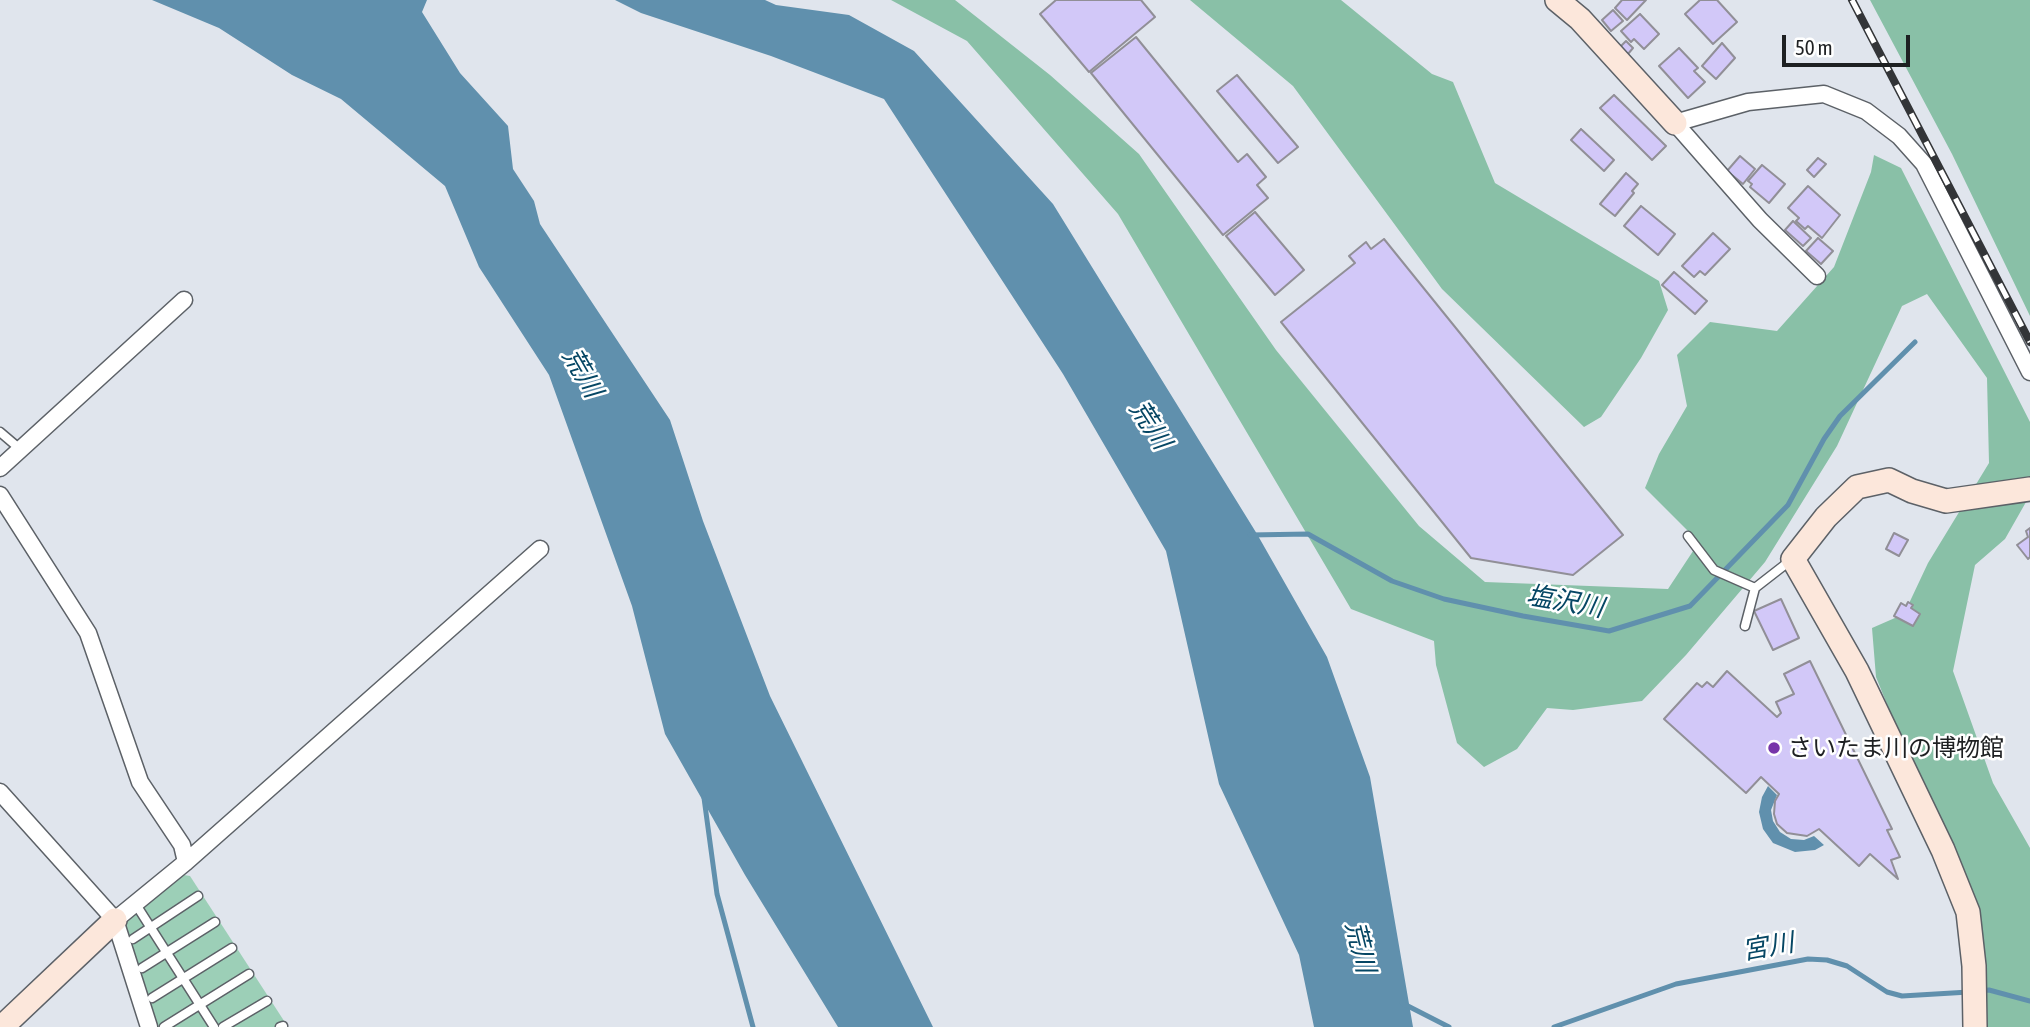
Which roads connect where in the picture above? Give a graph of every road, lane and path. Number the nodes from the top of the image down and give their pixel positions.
1 (1557, 0) edge
2 (1675, 123) junction
3 (1817, 276) dead end
4 (184, 300) dead end
5 (2030, 372) edge
6 (0, 432) edge
7 (20, 449) junction
8 (0, 468) edge
9 (2030, 489) edge
10 (0, 495) edge
11 (1688, 536) dead end
12 (540, 550) dead end
13 (1793, 559) junction
14 (1755, 588) junction
15 (1745, 626) dead end
16 (1, 795) edge
17 (186, 862) junction
18 (198, 896) dead end
19 (135, 903) junction
20 (115, 920) junction
21 (215, 922) dead end
22 (150, 927) junction
23 (133, 939) dead end
24 (232, 948) dead end
25 (166, 953) junction
26 (142, 968) dead end
27 (249, 974) dead end
28 (183, 979) junction
29 (152, 998) dead end
30 (267, 1001) dead end
31 (200, 1005) junction
32 (1974, 1018) edge
33 (2, 1027) edge
34 (149, 1027) edge
35 (164, 1027) edge
36 (214, 1027) edge
37 (223, 1027) edge

1 - 2 street
2 - 3 street
2 - 5 street
4 - 7 street
6 - 7 lane
7 - 8 street
9 - 13 street
10 - 17 street
11 - 14 lane
12 - 17 street
13 - 14 lane
13 - 32 street
14 - 15 lane
16 - 20 street
17 - 19 street
18 - 22 lane
19 - 20 street
19 - 22 lane
20 - 33 street
20 - 34 street
21 - 25 lane
22 - 23 lane
22 - 25 lane
24 - 28 lane
25 - 26 lane
25 - 28 lane
27 - 31 lane
28 - 29 lane
28 - 31 lane
30 - 37 lane
31 - 35 lane
31 - 36 lane

